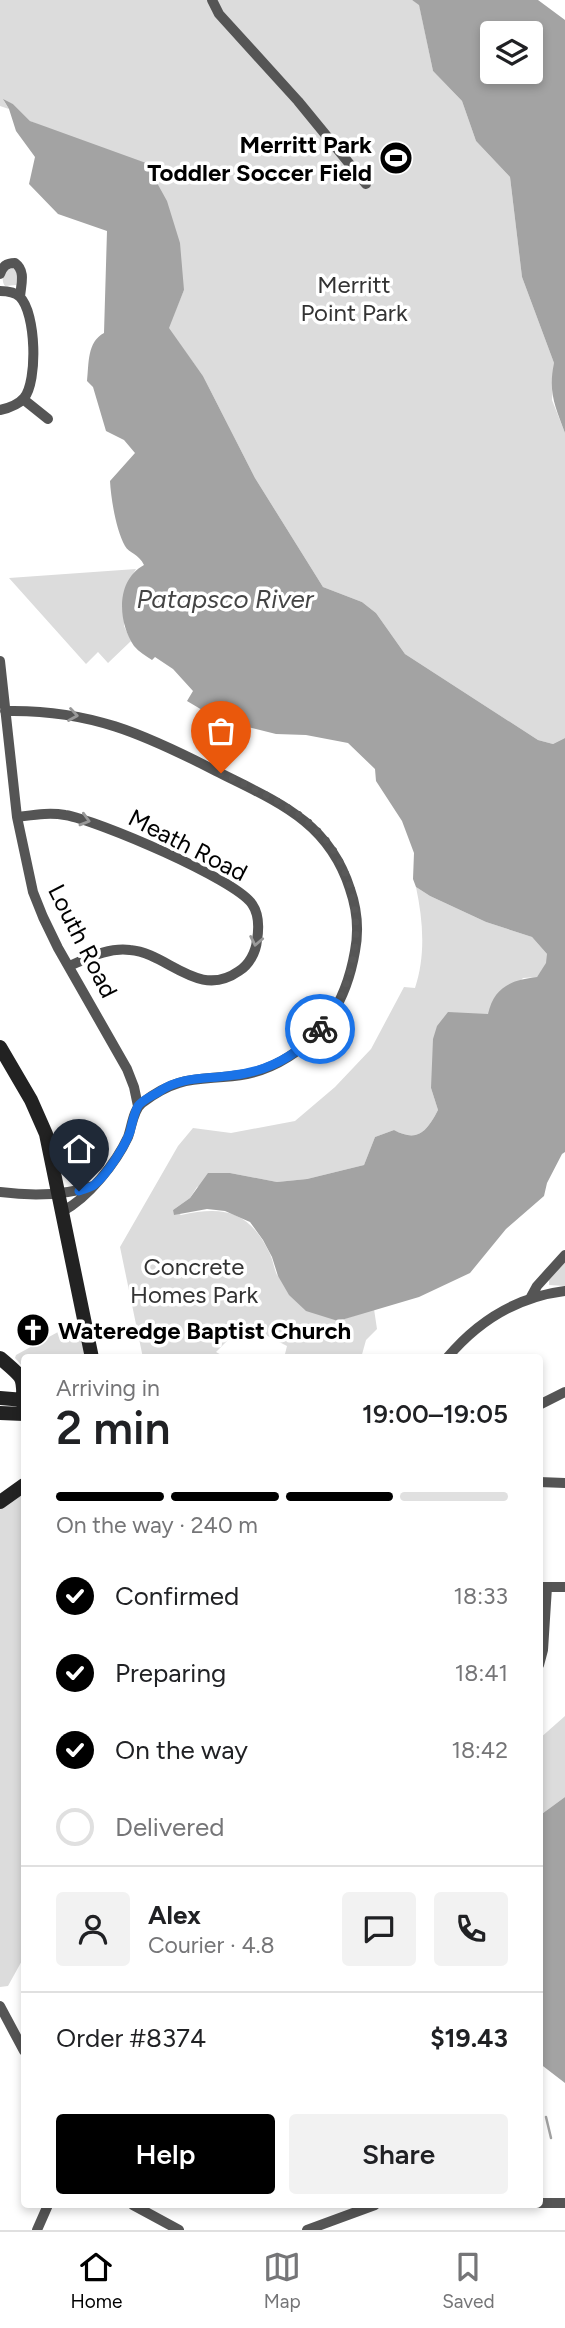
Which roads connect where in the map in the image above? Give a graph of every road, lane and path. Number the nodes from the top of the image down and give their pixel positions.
1 (212, 0) edge
2 (366, 184) dead end
3 (0, 274) edge
4 (0, 290) edge
5 (20, 297) junction
6 (23, 399) junction
7 (0, 410) edge
8 (48, 419) dead end
9 (0, 661) edge
10 (5, 711) junction
11 (17, 817) junction
12 (69, 966) junction
13 (0, 1047) edge
14 (138, 1106) junction
15 (93, 1186) junction
16 (0, 1192) edge
17 (59, 1193) junction
18 (63, 1211) junction
19 (565, 1255) edge
20 (565, 1290) edge
21 (531, 1297) junction
22 (91, 1354) edge
23 (451, 1354) edge
24 (0, 1358) edge
25 (21, 1376) edge
26 (565, 1392) edge
27 (0, 1398) edge
28 (543, 1403) edge
29 (21, 1406) edge
30 (21, 1408) edge
31 (0, 1413) edge
32 (543, 1482) edge
33 (565, 1483) edge
34 (21, 1487) edge
35 (0, 1502) edge
36 (543, 1587) edge
37 (565, 1587) edge
38 (543, 1650) edge
39 (0, 2006) edge
40 (21, 2045) edge
41 (543, 2203) edge
42 (565, 2203) edge
43 (47, 2208) edge
44 (138, 2208) edge
45 (367, 2208) edge
46 (37, 2230) edge
47 (178, 2230) edge
48 (307, 2230) edge

1 - 2 street
3 - 5 street
4 - 5 street
5 - 6 street
6 - 7 street
6 - 8 street
9 - 10 street, Louth Road
10 - 11 street, Louth Road
10 -> 14 street
11 - 12 street, Louth Road
11 -> 12 street, Meath Road
12 - 14 street, Louth Road
13 - 17 main road
14 - 15 street
15 - 17 street
15 - 18 street
16 - 17 street
17 - 18 main road
18 - 22 main road
19 - 21 street
20 - 21 street
21 - 23 street
24 - 25 main road
26 - 28 street
27 - 29 main road
30 - 31 main road
32 - 33 street
34 - 35 main road
36 - 37 street
36 - 38 street
39 - 40 street
41 - 42 street
43 - 46 street
44 - 47 street
45 - 48 street

